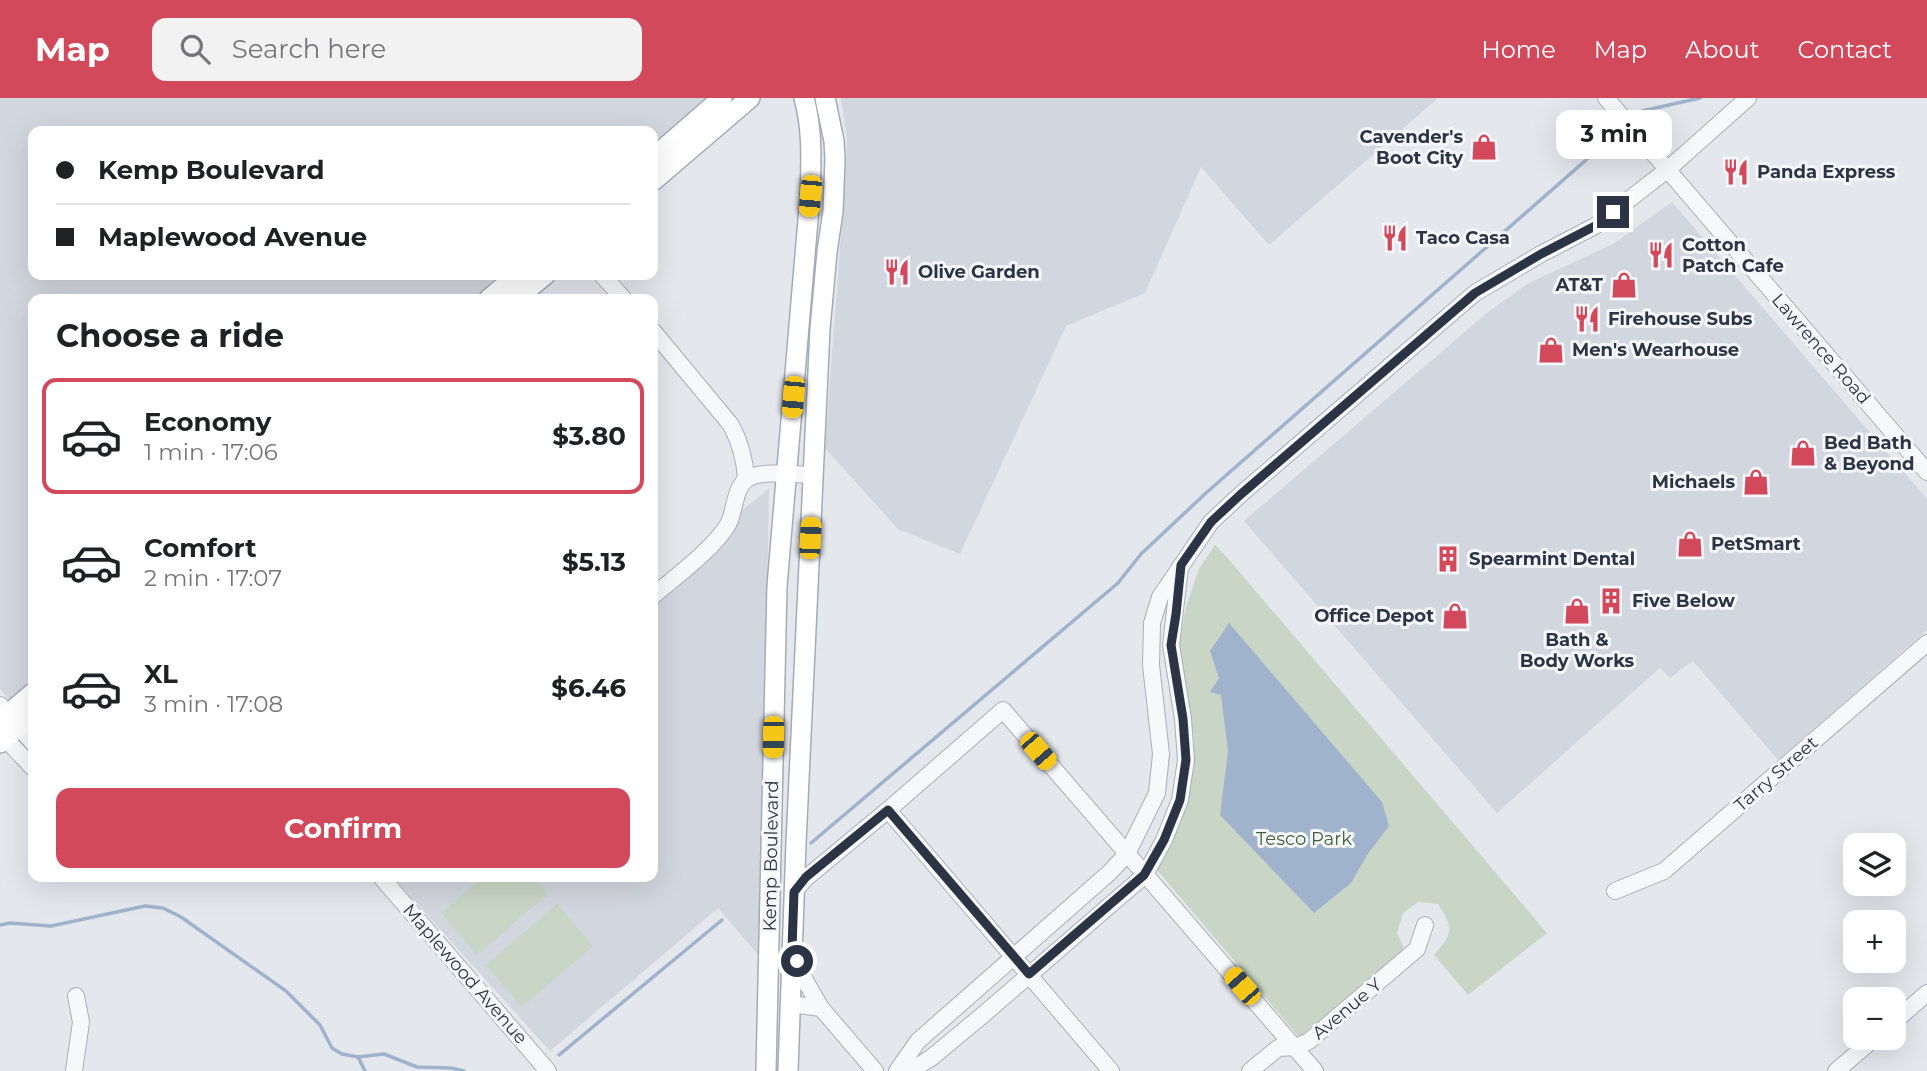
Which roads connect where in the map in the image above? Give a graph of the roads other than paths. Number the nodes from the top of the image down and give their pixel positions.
1 (722, 98) edge
2 (750, 98) edge
3 (804, 98) edge
4 (1606, 98) edge
5 (1748, 98) edge
6 (826, 100) edge
7 (658, 154) edge
8 (1667, 170) junction
9 (658, 177) edge
10 (511, 280) edge
11 (538, 280) edge
12 (607, 280) edge
13 (495, 294) edge
14 (522, 294) edge
15 (619, 294) edge
16 (658, 337) edge
17 (1927, 472) edge
18 (786, 475) junction
19 (813, 475) junction
20 (746, 479) junction
21 (1181, 565) junction
22 (658, 589) edge
23 (1927, 643) edge
24 (775, 657) junction
25 (805, 658) junction
26 (28, 699) edge
27 (8, 725) edge
28 (28, 739) edge
29 (28, 759) edge
30 (888, 810) junction
31 (1127, 855) junction
32 (1144, 875) junction
33 (385, 882) edge
34 (1615, 891) dead end
35 (794, 892) junction
36 (1425, 925) dead end
37 (792, 948) junction
38 (1014, 957) junction
39 (1029, 974) junction
40 (1927, 993) edge
41 (76, 996) dead end
42 (767, 1004) junction
43 (790, 1004) junction
44 (821, 1009) junction
45 (1906, 1011) edge
46 (1296, 1047) junction
47 (1861, 1050) edge
48 (74, 1071) edge
49 (548, 1071) edge
50 (766, 1071) edge
51 (788, 1071) edge
52 (875, 1071) edge
53 (897, 1071) edge
54 (910, 1071) edge
55 (1111, 1071) edge
56 (1250, 1071) edge
57 (1315, 1071) edge
58 (1836, 1071) edge

1 - 7 main road
2 - 9 main road
3 - 18 main road, Kemp Boulevard
4 - 8 street, Lawrence Road
5 - 8 street
6 - 19 main road, Kemp Boulevard
8 - 17 street, Lawrence Road
8 - 21 street
10 - 13 main road
11 - 14 main road
12 - 15 street
16 - 20 street
18 - 19 street
18 - 20 street
18 - 24 main road, Kemp Boulevard
19 - 25 main road, Kemp Boulevard
20 - 22 street
21 - 31 street
21 - 32 street
23 - 34 street, Tarry Street
24 - 25 main road
24 - 42 main road, Kemp Boulevard
25 - 35 main road, Kemp Boulevard
26 - 27 main road
27 - 28 street
27 - 29 street
30 - 31 street
30 - 35 street
30 - 38 street
31 - 32 street
31 - 38 street
32 - 39 street
32 - 46 street
33 - 49 street, Maplewood Avenue
35 - 37 main road, Kemp Boulevard
36 - 46 street, Avenue Y
37 - 43 main road, Kemp Boulevard
37 - 44 street
38 - 39 street
38 - 53 street
39 - 54 street
39 - 55 street
40 - 45 street
41 - 48 street
42 - 43 main road
42 - 50 main road, Kemp Boulevard
43 - 44 street
43 - 51 main road, Kemp Boulevard
44 - 52 street
46 - 56 street, Avenue Y
46 - 57 street
47 - 58 street

